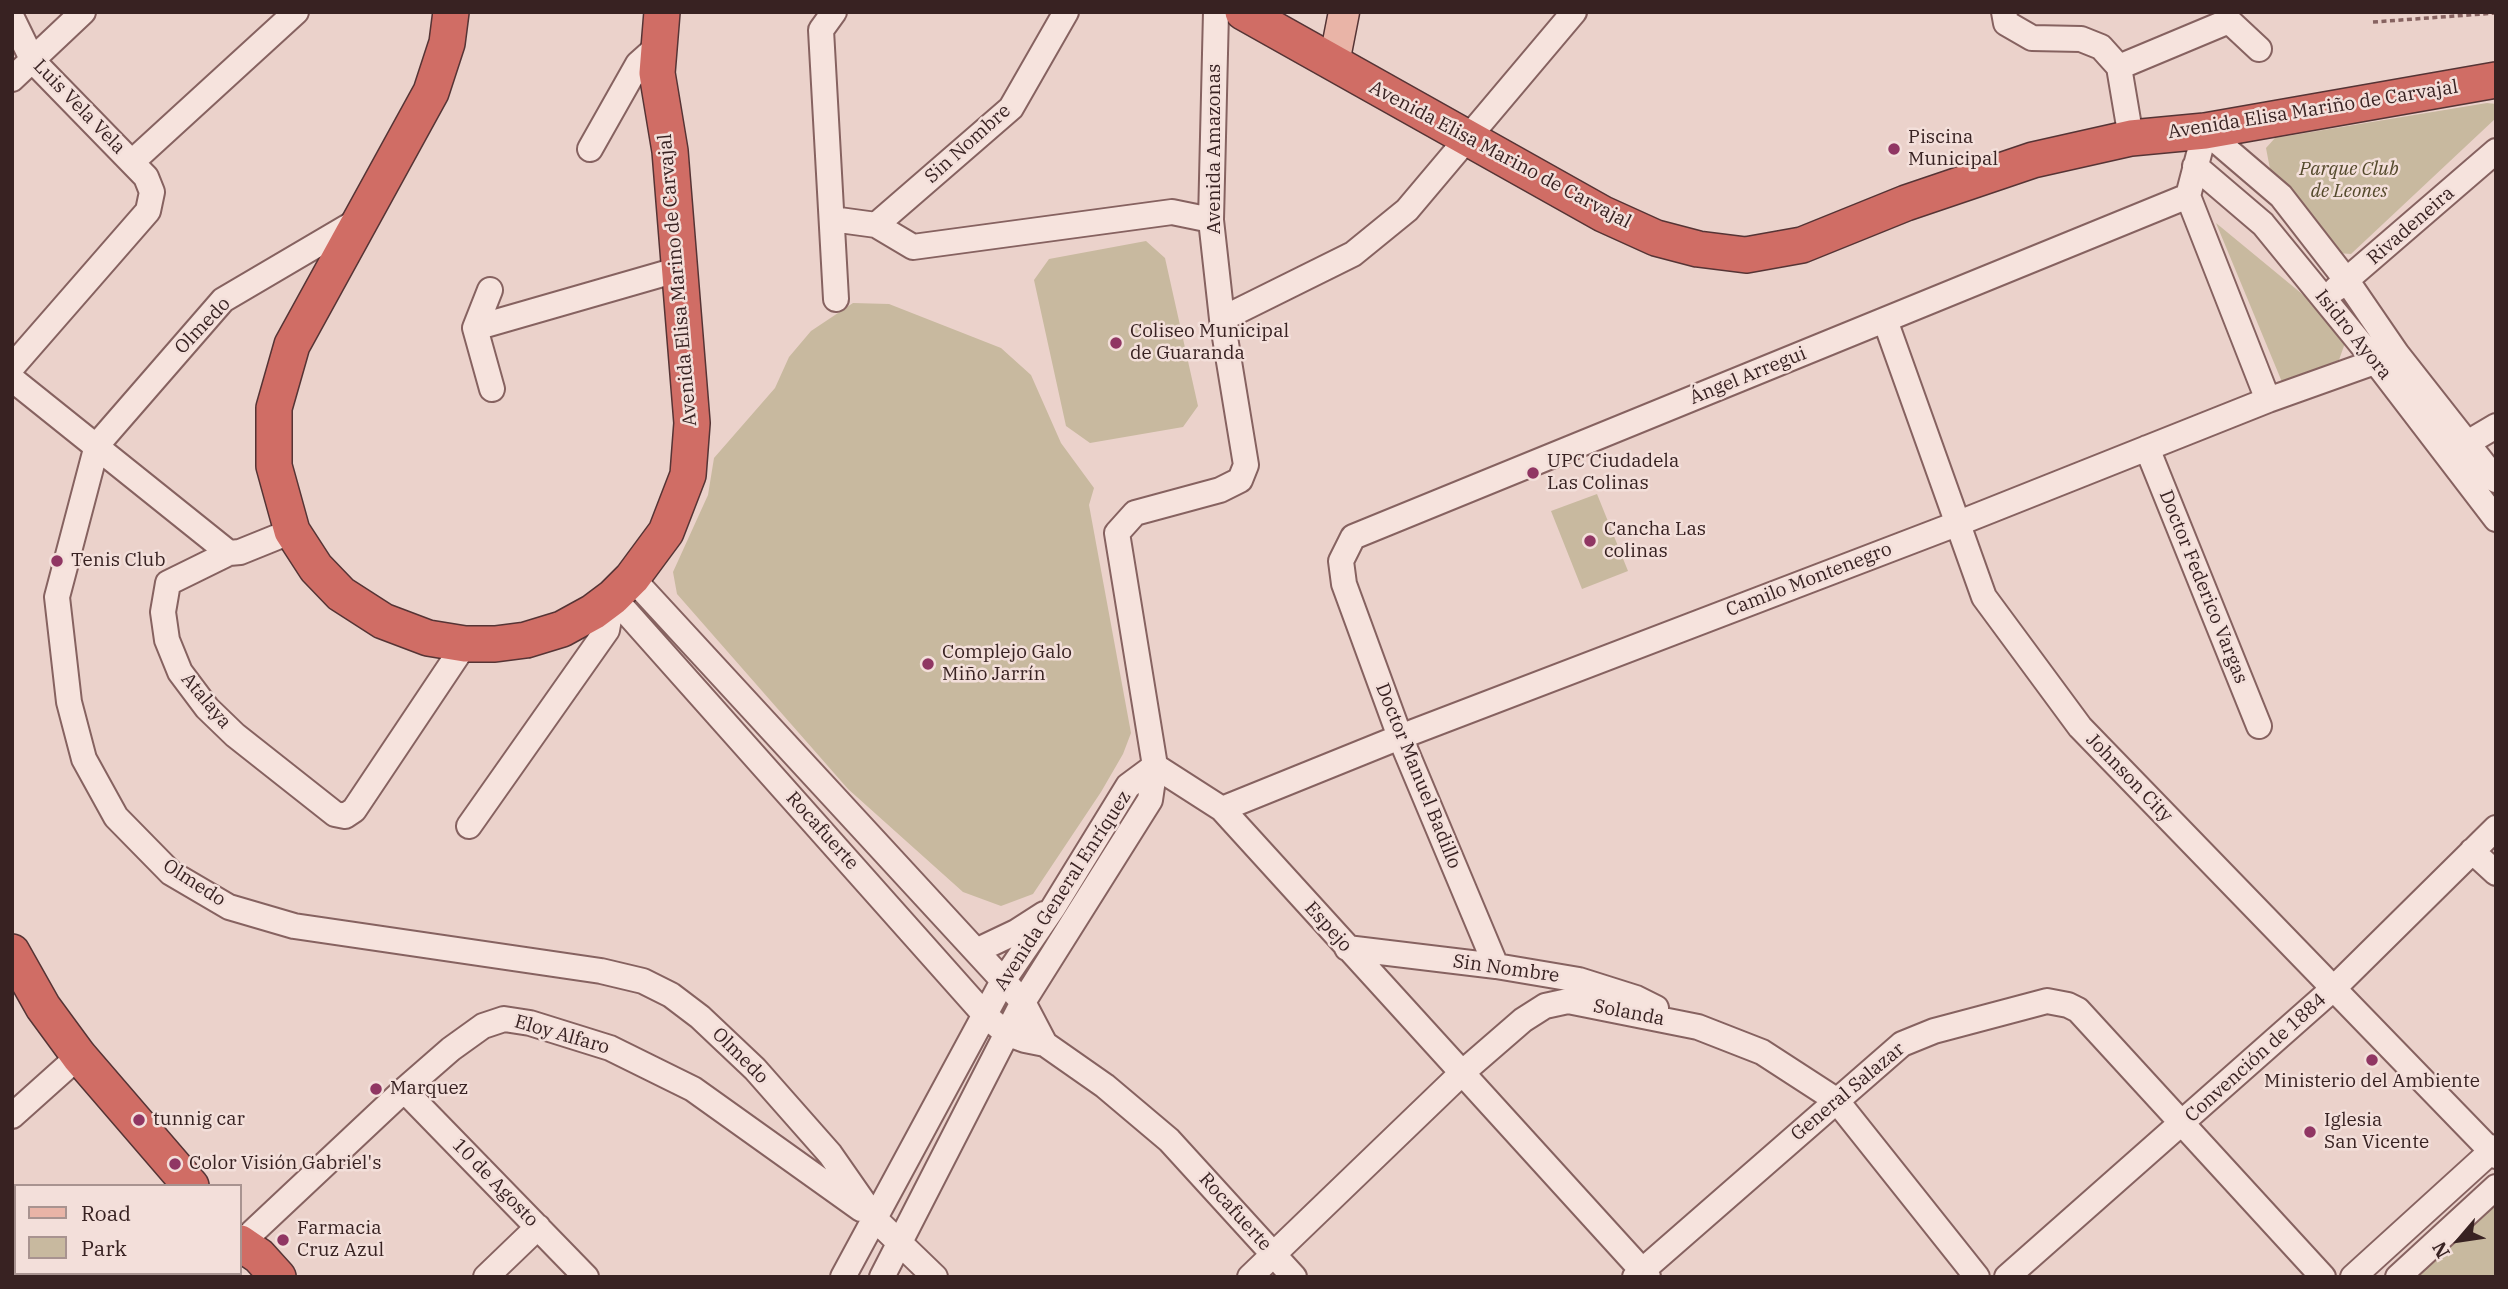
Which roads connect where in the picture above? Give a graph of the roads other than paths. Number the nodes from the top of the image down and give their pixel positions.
1 (83, 12) edge
2 (296, 12) edge
3 (451, 12) edge
4 (662, 12) edge
5 (834, 12) edge
6 (1066, 12) edge
7 (1216, 12) edge
8 (1243, 12) edge
9 (1574, 12) edge
10 (2004, 12) edge
11 (2227, 17) edge
12 (12, 19) edge
13 (1344, 19) edge
14 (657, 47) junction
15 (2259, 49) dead end
16 (33, 61) junction
17 (1334, 63) junction
18 (2119, 67) junction
19 (12, 79) edge
20 (2496, 80) edge
21 (2205, 131) junction
22 (2131, 138) junction
23 (1468, 140) junction
24 (590, 149) dead end
25 (2496, 151) edge
26 (131, 162) junction
27 (2195, 166) junction
28 (2189, 196) junction
29 (832, 219) junction
30 (359, 220) junction
31 (1211, 220) junction
32 (876, 225) junction
33 (680, 269) junction
34 (2347, 281) junction
35 (490, 290) dead end
36 (2323, 298) junction
37 (836, 299) dead end
38 (1222, 319) junction
39 (1885, 320) junction
40 (475, 328) junction
41 (2386, 358) junction
42 (12, 367) edge
43 (12, 379) edge
44 (492, 389) dead end
45 (2268, 400) junction
46 (2496, 426) edge
47 (97, 444) junction
48 (2147, 448) junction
49 (2456, 449) junction
50 (2496, 480) edge
51 (2496, 519) edge
52 (1959, 523) junction
53 (292, 530) junction
54 (229, 553) junction
55 (1344, 584) joint
56 (622, 587) junction
57 (465, 644) junction
58 (2259, 726) dead end
59 (1400, 737) junction
60 (1155, 766) junction
61 (1222, 809) junction
62 (469, 825) dead end
63 (2496, 828) edge
64 (2472, 851) junction
65 (2496, 873) edge
66 (1053, 908) junction
67 (1347, 948) junction
68 (976, 951) junction
69 (12, 952) edge
70 (1496, 966) junction
71 (1003, 981) junction
72 (2334, 988) junction
73 (1023, 1002) junction
74 (985, 1015) junction
75 (1698, 1027) junction
76 (1006, 1033) junction
77 (1045, 1044) junction
78 (79, 1056) junction
79 (1463, 1072) junction
80 (404, 1090) junction
81 (1836, 1100) junction
82 (12, 1116) edge
83 (2182, 1124) junction
84 (2494, 1152) edge
85 (189, 1184) edge
86 (2496, 1187) edge
87 (876, 1220) junction
88 (538, 1227) junction
89 (242, 1241) edge
90 (242, 1244) edge
91 (900, 1244) junction
92 (242, 1250) edge
93 (1273, 1254) junction
94 (1642, 1275) edge
95 (255, 1277) edge
96 (278, 1277) edge
97 (486, 1277) edge
98 (586, 1277) edge
99 (843, 1277) edge
100 (882, 1277) edge
101 (935, 1277) edge
102 (1250, 1277) edge
103 (1294, 1277) edge
104 (1977, 1277) edge
105 (2007, 1277) edge
106 (2323, 1277) edge
107 (2353, 1277) edge
108 (2398, 1277) edge

1 - 16 street
2 - 26 street
3 - 30 highway, Avenida Elisa Marino de Carvajal
4 - 14 highway, Avenida Elisa Marino de Carvajal
5 - 29 street
6 - 32 street, Sin Nombre
7 - 31 street, Avenida Amazonas
8 - 17 highway, Avenida Elisa Marino de Carvajal
9 - 23 street
10 - 18 street
11 - 15 street
11 - 18 street
12 - 16 street, Luis Vela Vela
13 - 17 main road
14 - 24 street
14 - 33 highway, Avenida Elisa Marino de Carvajal
16 - 19 street
16 - 26 street, Luis Vela Vela
17 - 23 highway, Avenida Elisa Marino de Carvajal
18 - 22 street
20 - 21 highway, Avenida Elisa Mariño de Carvajal
21 - 22 highway, Avenida Elisa Mariño de Carvajal
21 - 27 street
21 - 34 street, Isidro Ayora
22 - 23 highway, Avenida Elisa Marino de Carvajal
23 - 38 street
25 - 34 street, Rivadeneira
26 - 42 street, Luis Vela Vela
27 - 28 street
27 - 36 street, Isidro Ayora
28 - 39 street, Ángel Arregui
28 - 45 street
29 - 32 street
29 - 37 street
30 - 47 street, Olmedo
30 - 53 highway, Avenida Elisa Marino de Carvajal
31 - 32 street
31 - 38 street, Avenida Amazonas
33 - 40 street
33 - 56 highway, Avenida Elisa Marino de Carvajal
34 - 36 street, Rivadeneira
34 - 41 street, Isidro Ayora
35 - 40 street
36 - 41 street, Isidro Ayora
38 - 60 street, Avenida Amazonas
39 - 52 street, Johnson City
39 - 55 street, Ángel Arregui
40 - 44 street
41 - 45 street, Camilo Montenegro
41 - 49 street, Isidro Ayora
43 - 47 street
45 - 48 street, Camilo Montenegro
46 - 49 street
47 - 54 street
47 - 87 street, Olmedo
48 - 52 street, Camilo Montenegro
48 - 58 street, Doctor Federico Vargas
49 - 50 street, Isidro Ayora
49 - 51 street, Isidro Ayora
52 - 59 street, Camilo Montenegro
52 - 72 street, Johnson City
53 - 54 street
53 - 57 highway, Avenida Elisa Marino de Carvajal
54 - 57 street, Atalaya
55 - 59 street, Doctor Manuel Badillo
56 - 57 highway, Avenida Elisa Marino de Carvajal
56 - 62 street
56 - 68 street, Rocafuerte
56 - 74 street, Rocafuerte
59 - 61 street, Camilo Montenegro
59 - 70 street, Doctor Manuel Badillo
60 - 61 street, Espejo
60 - 66 street, Avenida General Enríquez
60 - 73 street, Avenida General Enríquez
61 - 67 street, Espejo
63 - 64 street, Convención de 1884
64 - 65 street
64 - 72 street, Convención de 1884
66 - 68 street
66 - 71 street, Avenida General Enríquez
67 - 70 street, Sin Nombre
67 - 79 street, Espejo
68 - 71 street, Rocafuerte
69 - 78 highway
70 - 75 street, Sin Nombre
71 - 73 street, Rocafuerte
71 - 74 street, Avenida General Enríquez
72 - 83 street, Convención de 1884
72 - 84 street, Johnson City
73 - 76 street, Avenida General Enríquez
73 - 77 street, Rocafuerte
74 - 76 street, Rocafuerte
74 - 87 street, Avenida General Enríquez
75 - 79 street, Solanda
75 - 81 street, Solanda
76 - 77 street, Rocafuerte
76 - 91 street, Avenida General Enríquez
77 - 93 street, Rocafuerte
78 - 82 street
78 - 85 highway
79 - 93 street, Solanda
79 - 94 street, Espejo
80 - 87 street, Eloy Alfaro
80 - 88 street, 10 de Agosto
80 - 89 street, Eloy Alfaro
81 - 83 street, General Salazar
81 - 94 street, General Salazar
81 - 104 street, Solanda
83 - 105 street, Convención de 1884
83 - 106 street, General Salazar
84 - 107 street
86 - 108 street
87 - 91 street, Olmedo
87 - 99 street, Avenida General Enríquez
88 - 97 street
88 - 98 street, 10 de Agosto
90 - 96 highway
91 - 100 street, Avenida General Enríquez
91 - 101 street, Olmedo
92 - 95 highway
93 - 102 street, Solanda
93 - 103 street, Rocafuerte

